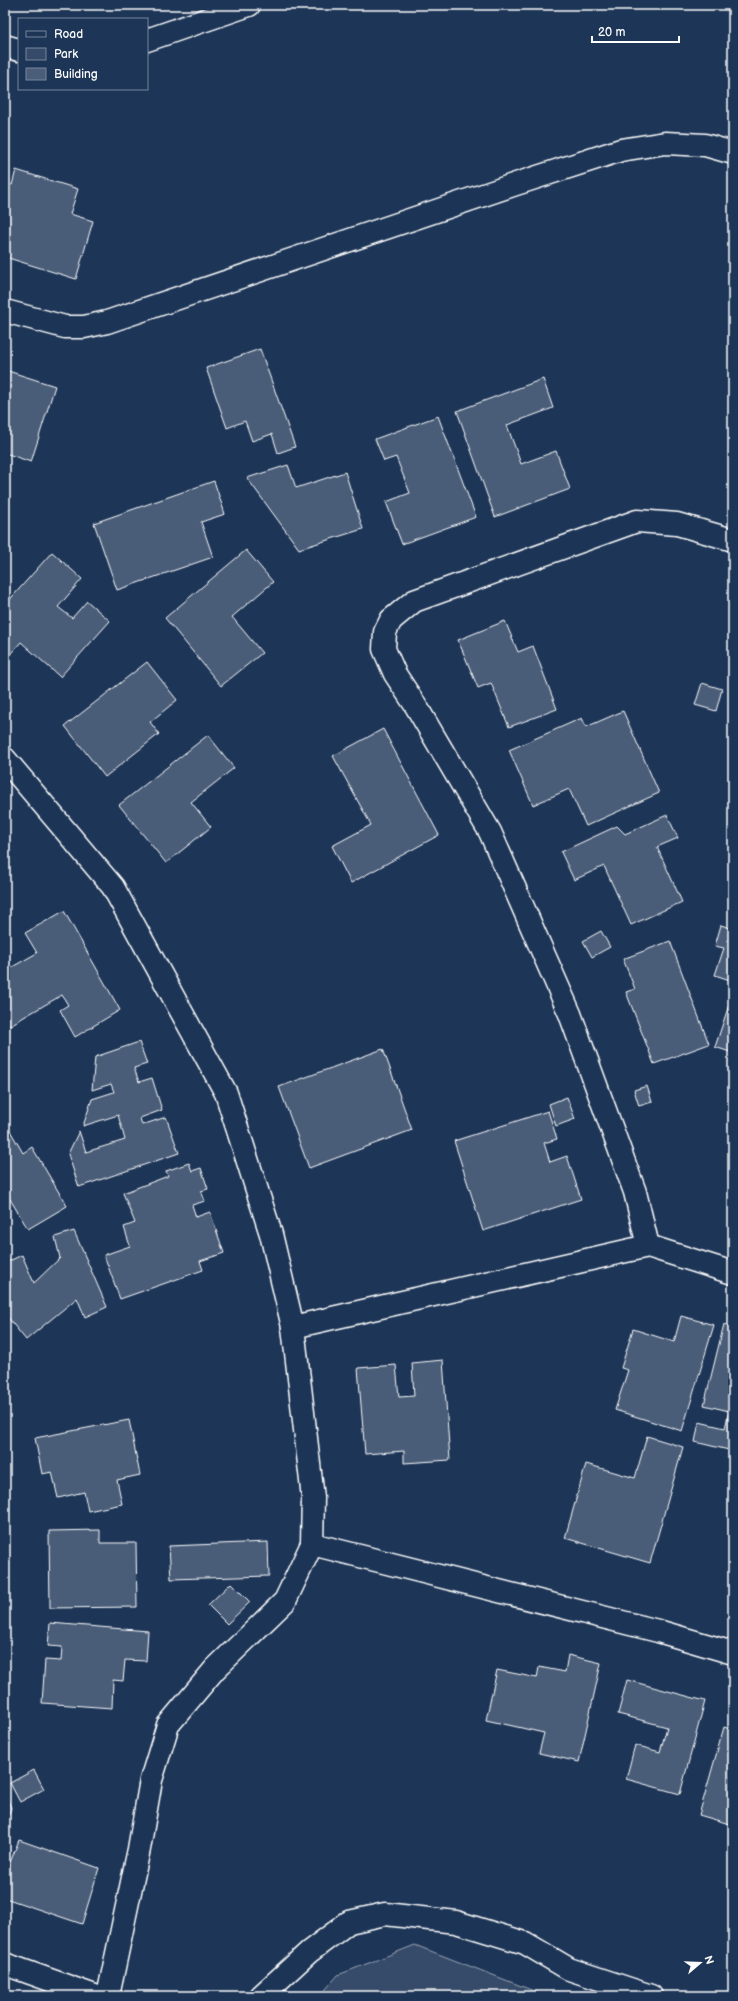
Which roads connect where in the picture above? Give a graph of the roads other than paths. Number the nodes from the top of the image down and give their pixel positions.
1 (249, 5) edge
2 (148, 40) edge
3 (5, 46) edge
4 (18, 50) edge
5 (733, 153) edge
6 (5, 311) edge
7 (733, 540) edge
8 (5, 759) edge
9 (648, 1246) junction
10 (733, 1273) edge
11 (293, 1327) junction
12 (312, 1544) junction
13 (733, 1653) edge
14 (5, 1964) edge
15 (95, 1996) edge
16 (108, 1996) edge
17 (261, 1996) edge
18 (651, 1996) edge

1 - 2 street
3 - 4 street
5 - 6 street
7 - 9 street
8 - 11 street
9 - 10 street
9 - 11 street
11 - 12 street
12 - 13 street
12 - 16 street
14 - 15 street
17 - 18 street

